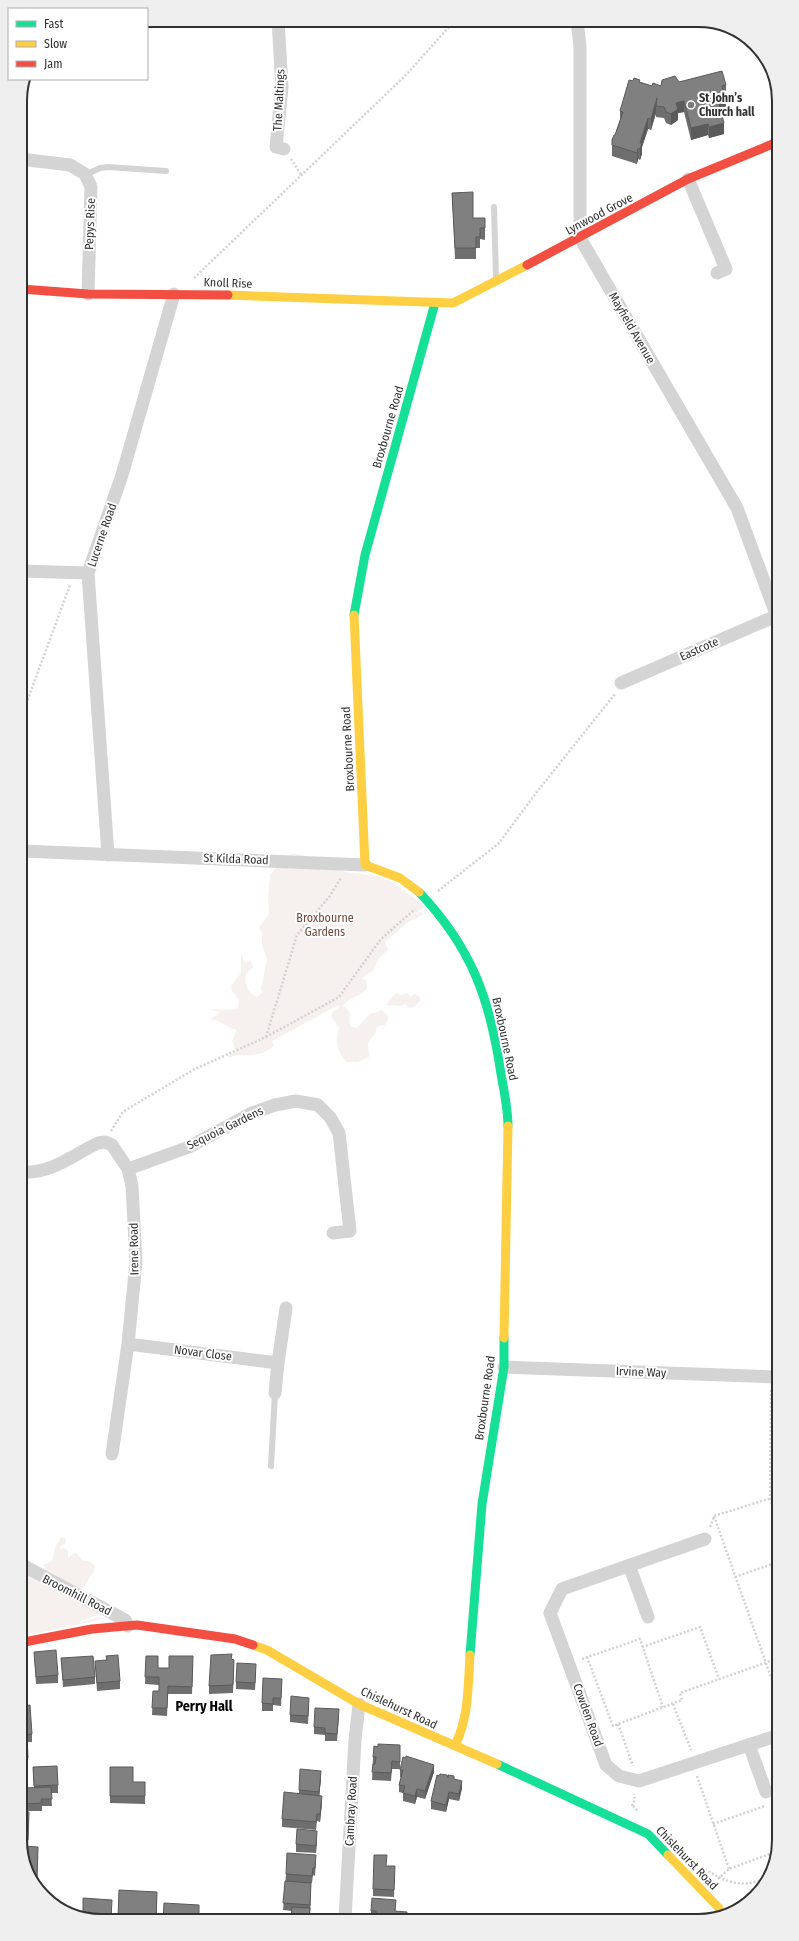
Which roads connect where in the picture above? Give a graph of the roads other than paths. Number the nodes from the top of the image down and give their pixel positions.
1 (278, 27) edge
2 (578, 27) edge
3 (772, 144) edge
4 (284, 149) road end
5 (27, 160) edge
6 (166, 172) dead end
7 (85, 174) junction
8 (688, 179) junction
9 (494, 207) dead end
10 (580, 238) junction
11 (717, 273) dead end
12 (496, 280) junction
13 (27, 289) edge
14 (88, 294) junction
15 (174, 294) junction
16 (435, 303) junction
17 (27, 571) edge
18 (88, 573) junction
19 (772, 604) edge
20 (772, 617) edge
21 (621, 683) road end
22 (27, 851) edge
23 (108, 855) junction
24 (365, 865) junction
25 (128, 1169) junction
26 (27, 1172) edge
27 (333, 1233) dead end
28 (286, 1308) dead end
29 (128, 1344) junction
30 (278, 1363) junction
31 (504, 1367) junction
32 (772, 1376) edge
33 (275, 1393) joint
34 (112, 1454) dead end
35 (271, 1466) dead end
36 (705, 1538) road end
37 (629, 1564) junction
38 (27, 1568) edge
39 (648, 1617) dead end
40 (128, 1626) junction
41 (27, 1641) edge
42 (359, 1704) junction
43 (772, 1737) edge
44 (455, 1745) junction
45 (749, 1745) junction
46 (769, 1798) road end
47 (720, 1910) edge
48 (345, 1914) edge

1 - 4 street, The Maltings
2 - 10 street
3 - 8 street, Lynwood Grove
5 - 7 street
6 - 7 lane
7 - 14 street, Pepys Rise
8 - 10 street, Lynwood Grove
8 - 11 street
9 - 12 lane
10 - 12 street, Lynwood Grove
10 - 19 street, Mayfield Avenue
12 - 16 street, Lynwood Grove
13 - 14 street, Knoll Rise
14 - 15 street, Knoll Rise
15 - 16 street, Knoll Rise
15 - 18 street, Lucerne Road
16 - 24 street, Broxbourne Road
17 - 18 street
18 - 23 street, Lucerne Road
20 - 21 street, Eastcote
22 - 23 street, St Kilda Road
23 - 24 street, St Kilda Road
24 - 31 street, Broxbourne Road
25 - 26 street, Irene Road
25 - 27 street, Sequoia Gardens
25 - 29 street, Irene Road
28 - 30 street
29 - 30 street, Novar Close
29 - 34 street, Irene Road
30 - 33 street
31 - 32 street, Irvine Way
31 - 44 street, Broxbourne Road
33 - 35 lane
36 - 37 street, Cowden Road
37 - 39 street
37 - 45 street, Cowden Road
38 - 40 street, Broomhill Road
40 - 41 street, Chislehurst Road
40 - 42 street, Chislehurst Road
42 - 44 street, Chislehurst Road
42 - 48 street, Cambray Road
43 - 45 street
44 - 47 street, Chislehurst Road
45 - 46 street

